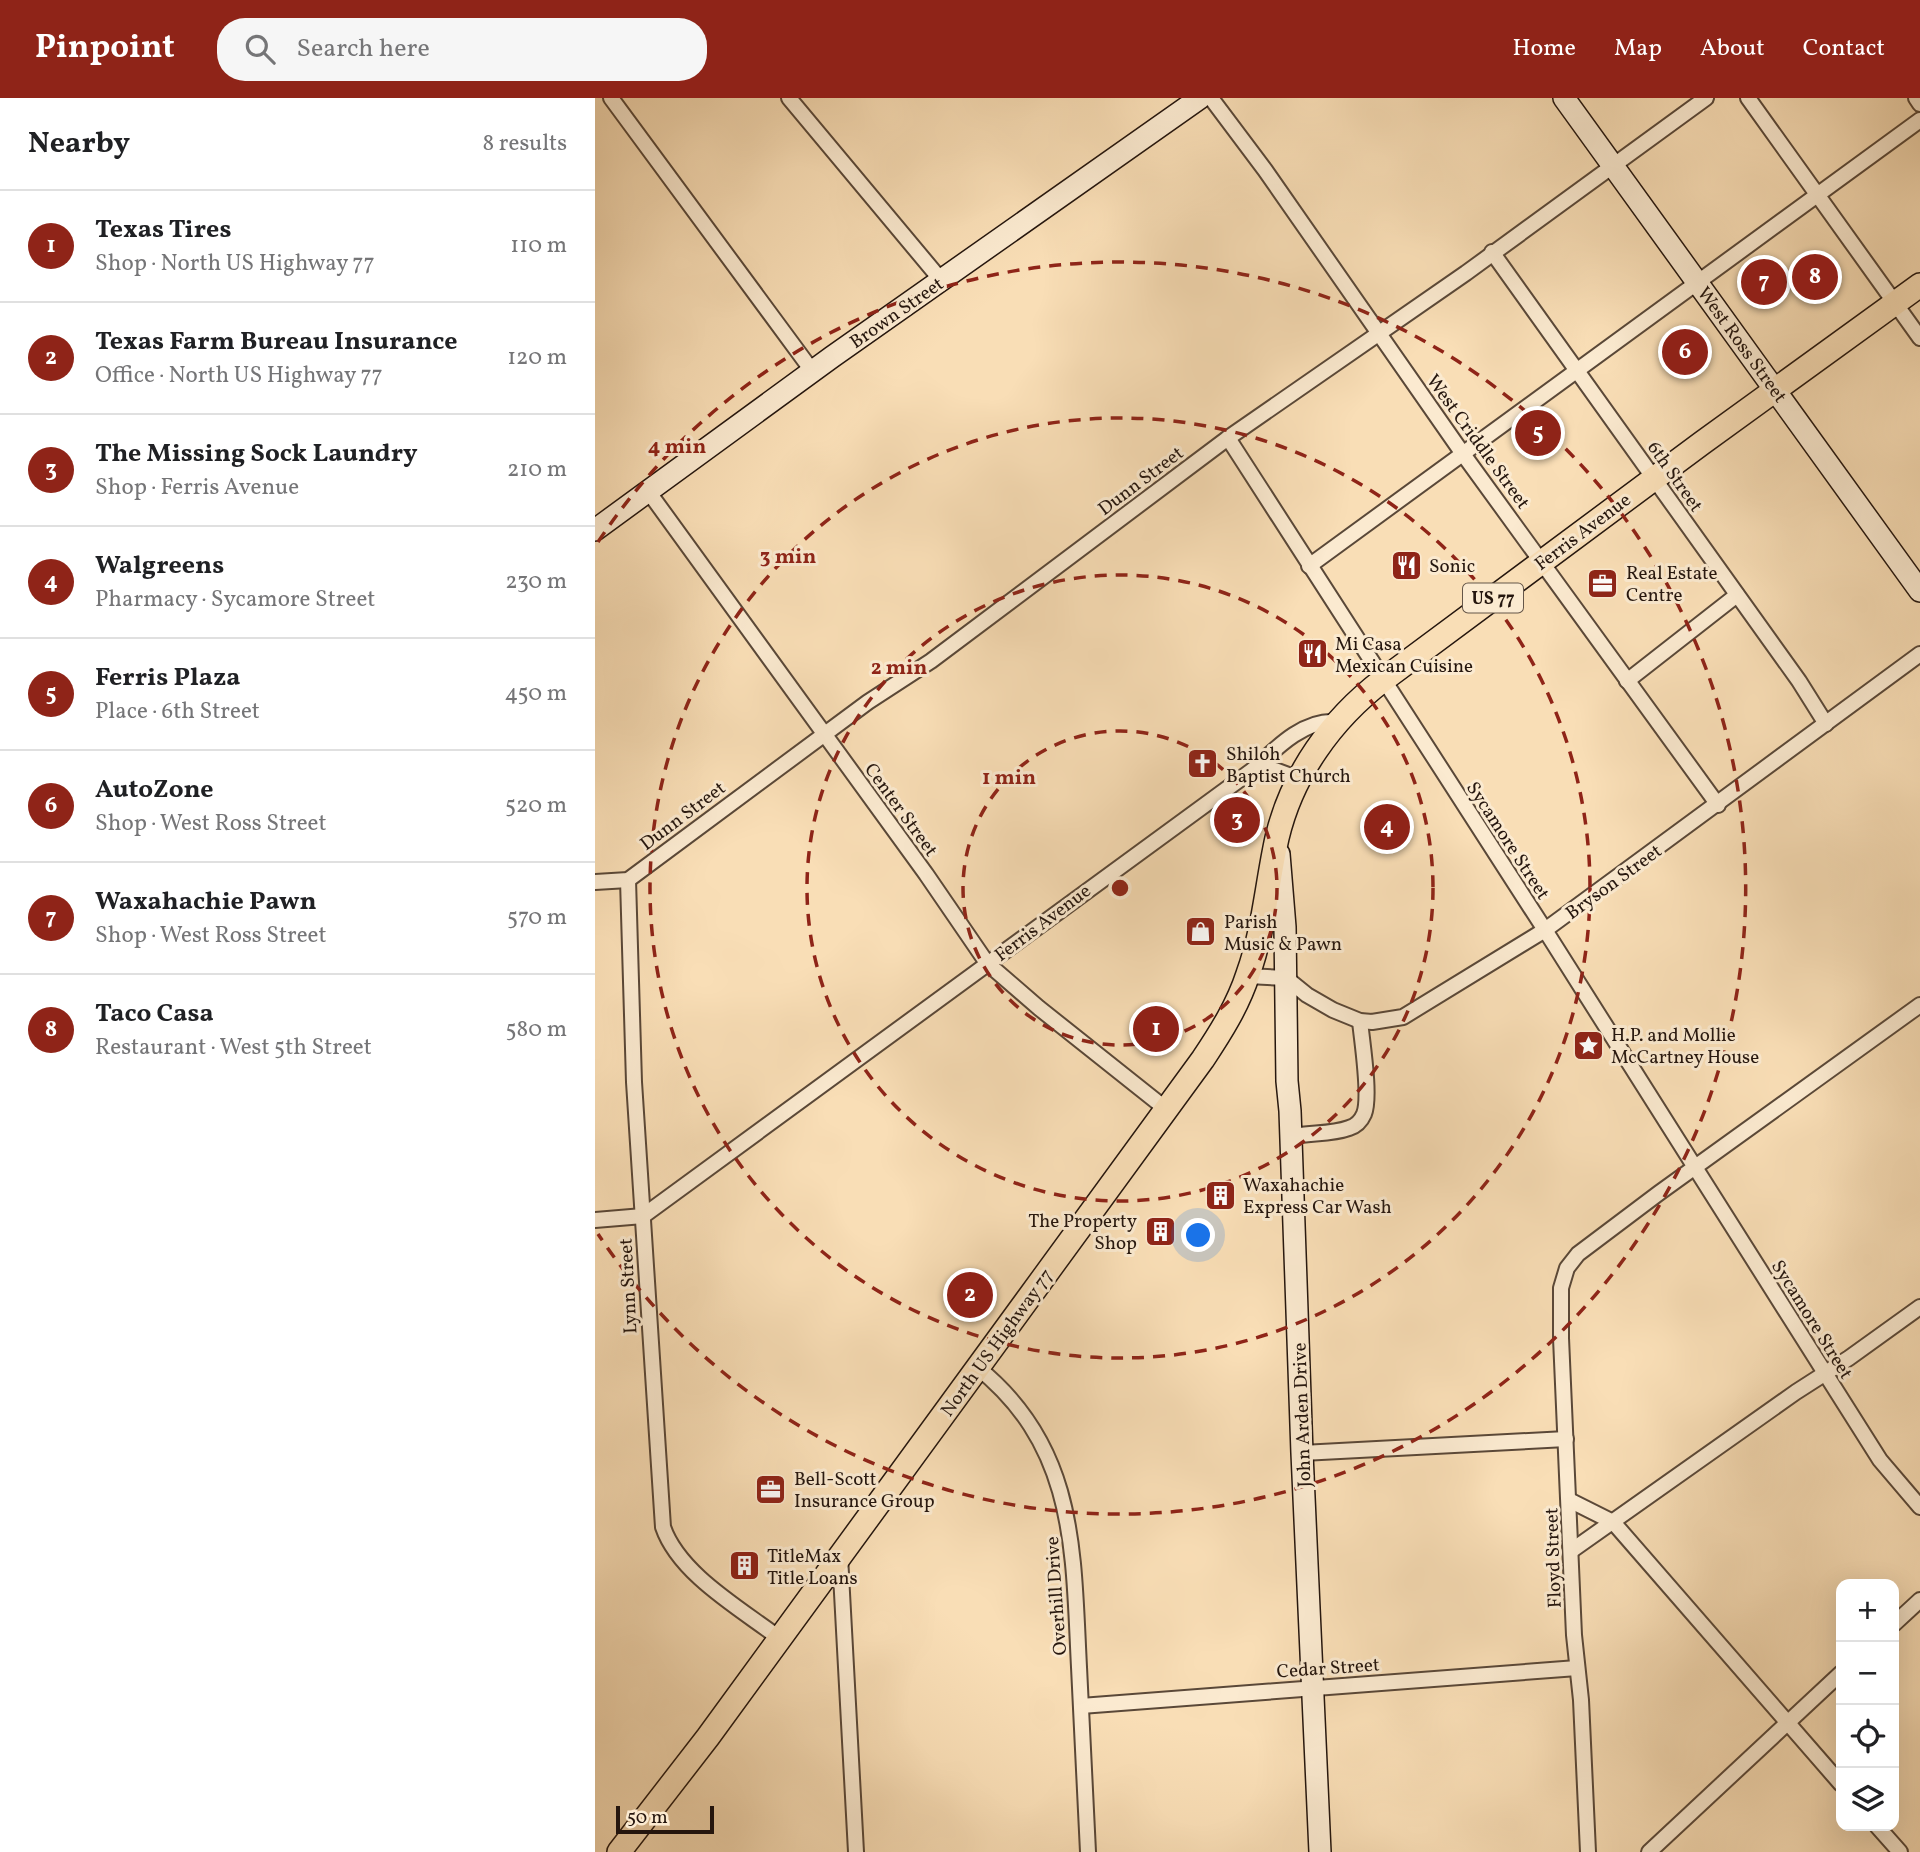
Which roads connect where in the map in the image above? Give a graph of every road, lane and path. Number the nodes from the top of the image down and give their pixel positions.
1 (611, 98) edge
2 (789, 98) edge
3 (1200, 98) edge
4 (1211, 98) edge
5 (1564, 98) edge
6 (1706, 98) edge
7 (1748, 98) edge
8 (1916, 98) edge
9 (1920, 104) edge
10 (1920, 120) edge
11 (1614, 167) junction
12 (1817, 195) junction
13 (1492, 252) junction
14 (940, 280) junction
15 (1698, 282) junction
16 (1920, 285) edge
17 (1895, 303) junction
18 (1378, 333) junction
19 (1920, 338) edge
20 (1577, 370) junction
21 (813, 372) junction
22 (1775, 389) junction
23 (1228, 438) junction
24 (1463, 454) junction
25 (1654, 478) junction
26 (648, 491) junction
27 (595, 530) edge
28 (1542, 561) junction
29 (1309, 566) junction
30 (1920, 591) edge
31 (1737, 596) junction
32 (1920, 654) edge
33 (1383, 680) junction
34 (1627, 681) junction
35 (1337, 722) junction
36 (1826, 724) junction
37 (824, 735) junction
38 (1254, 769) junction
39 (1299, 779) junction
40 (1718, 805) junction
41 (1278, 835) junction
42 (628, 880) junction
43 (595, 882) edge
44 (1545, 930) junction
45 (988, 963) junction
46 (1248, 976) junction
47 (1286, 978) junction
48 (1920, 1006) edge
49 (1360, 1021) junction
50 (1166, 1109) junction
51 (1289, 1137) junction
52 (1695, 1168) junction
53 (643, 1216) junction
54 (595, 1220) edge
55 (1920, 1307) edge
56 (977, 1367) junction
57 (1825, 1372) junction
58 (1566, 1439) junction
59 (1302, 1453) junction
60 (1569, 1500) junction
61 (1920, 1507) edge
62 (1613, 1522) junction
63 (1571, 1551) junction
64 (840, 1556) junction
65 (1920, 1600) edge
66 (1899, 1619) edge
67 (779, 1638) junction
68 (1577, 1668) junction
69 (1836, 1678) edge
70 (1314, 1687) junction
71 (1081, 1706) junction
72 (1788, 1722) junction
73 (1836, 1778) edge
74 (1881, 1831) edge
75 (619, 1852) edge
76 (856, 1852) edge
77 (1089, 1852) edge
78 (1320, 1852) edge
79 (1588, 1852) edge
80 (1649, 1852) edge
81 (1900, 1852) edge

1 - 21 street
2 - 14 street
3 - 14 street, Brown Street
4 - 18 street, West Criddle Street
5 - 11 street, West Ross Street
6 - 11 street, Dunn Street
7 - 12 street
8 - 9 street
10 - 12 street
11 - 13 street, Dunn Street
11 - 15 street, West Ross Street
12 - 15 street
12 - 17 street
13 - 18 street, Dunn Street
13 - 20 street, 6th Street
14 - 21 street, Brown Street
15 - 20 street
15 - 22 street, West Ross Street
16 - 17 main road, Ferris Avenue / US 77
17 - 19 street
17 - 22 main road, Ferris Avenue / US 77
18 - 23 street, Dunn Street
18 - 24 street, West Criddle Street
20 - 24 street
20 - 25 street, 6th Street
21 - 26 street, Brown Street
22 - 25 main road, Ferris Avenue / US 77
22 - 30 street, West Ross Street
23 - 29 street, Sycamore Street
23 - 37 street, Dunn Street
24 - 28 street, West Criddle Street
24 - 29 street
25 - 28 main road, Ferris Avenue / US 77
25 - 31 street, 6th Street
26 - 27 street, Brown Street
26 - 37 street, Center Street
28 - 33 main road, Ferris Avenue / US 77
28 - 34 street, West Criddle Street
29 - 33 street, Sycamore Street
31 - 34 street
31 - 36 street, 6th Street
32 - 36 street, Bryson Street
33 - 35 main road, Ferris Avenue / US 77
33 - 44 street, Sycamore Street
34 - 40 street, West Criddle Street
35 - 38 street, Ferris Avenue
35 - 39 main road, North US Highway 77 / US 77
36 - 40 street, Bryson Street
37 - 42 street, Dunn Street
37 - 45 street, Center Street
38 - 39 street
38 - 45 street, Ferris Avenue
39 - 41 main road, North US Highway 77 / US 77
40 - 44 street, Bryson Street
41 - 46 main road, North US Highway 77 / US 77
41 - 47 street
42 - 43 street
42 - 53 street, Lynn Street
44 - 49 street, Bryson Street
44 - 52 street, Sycamore Street
45 - 50 street, Center Street
45 - 53 street, Ferris Avenue
46 - 47 street
46 - 50 main road, North US Highway 77 / US 77
47 - 49 street, Bryson Street
47 - 51 street, John Arden Drive
48 - 52 street
49 - 51 street
50 - 56 main road, North US Highway 77 / US 77
51 - 59 street, John Arden Drive
52 - 57 street, Sycamore Street
52 - 58 street, Floyd Street
53 - 54 street
53 - 67 street, Lynn Street
55 - 57 street
56 - 64 main road, North US Highway 77 / US 77
56 - 71 street, Overhill Drive
57 - 61 street, Sycamore Street
57 - 62 street
58 - 59 street
58 - 60 street, Floyd Street
59 - 70 street, John Arden Drive
60 - 62 street
60 - 63 street, Floyd Street
62 - 63 street
62 - 72 street
63 - 68 street, Floyd Street
64 - 67 main road, North US Highway 77 / US 77
64 - 76 street
65 - 66 street
67 - 75 main road, North US Highway 77 / US 77
68 - 70 street, Cedar Street
68 - 79 street, Floyd Street
69 - 72 street
70 - 71 street, Cedar Street
70 - 78 street, John Arden Drive
71 - 77 street, Overhill Drive
72 - 73 street
72 - 80 street
74 - 81 street

